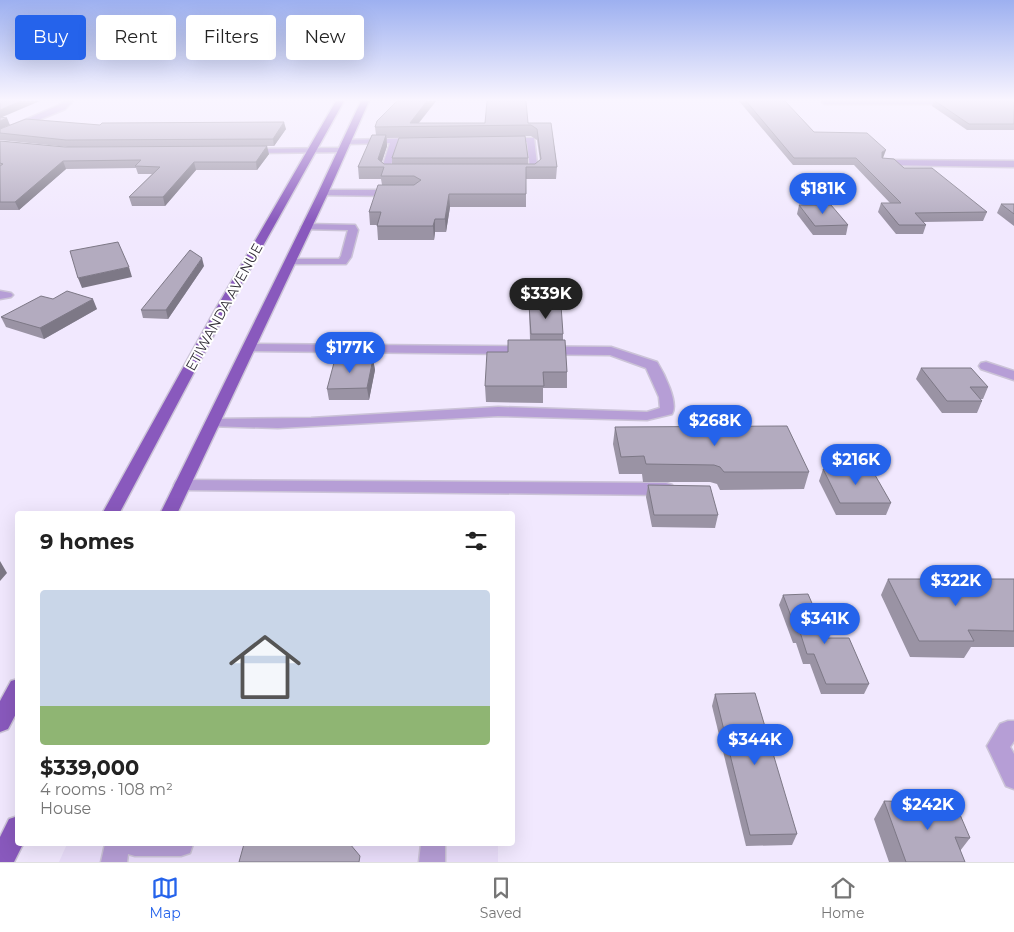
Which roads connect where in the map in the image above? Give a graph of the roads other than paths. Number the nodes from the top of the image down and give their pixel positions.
1 (317, 141) edge
2 (365, 141) edge
3 (395, 141) edge
4 (532, 141) edge
5 (346, 142) joint
6 (342, 150) junction
7 (244, 151) edge
8 (312, 151) junction
9 (884, 163) edge
10 (1014, 164) edge
11 (404, 171) edge
12 (516, 171) edge
13 (323, 193) junction
14 (406, 193) edge
15 (306, 227) junction
16 (290, 262) junction
17 (249, 348) junction
18 (986, 366) dead end
19 (1014, 376) edge
20 (212, 423) junction
21 (182, 485) junction
22 (680, 489) edge
23 (112, 511) edge
24 (169, 511) edge
25 (15, 694) edge
26 (0, 722) edge
27 (1014, 731) edge
28 (1014, 778) edge
29 (15, 838) edge
30 (117, 846) edge
31 (433, 846) edge
32 (1, 862) edge
33 (114, 862) edge
34 (432, 862) edge

1 - 8 main road, ETIWANDA AVENUE
2 - 5 street
3 - 11 street
4 - 12 street
5 - 6 main road
6 - 8 street
6 - 13 main road
7 - 8 street
8 - 23 main road, ETIWANDA AVENUE
9 - 10 street
13 - 14 street
13 - 15 main road
15 - 16 main road
15 - 16 street
16 - 17 main road
17 - 20 main road
17 - 20 street
18 - 19 street
20 - 21 main road
21 - 22 street
21 - 24 main road
25 - 26 main road
27 - 28 street
29 - 32 main road
30 - 33 street
31 - 34 street

